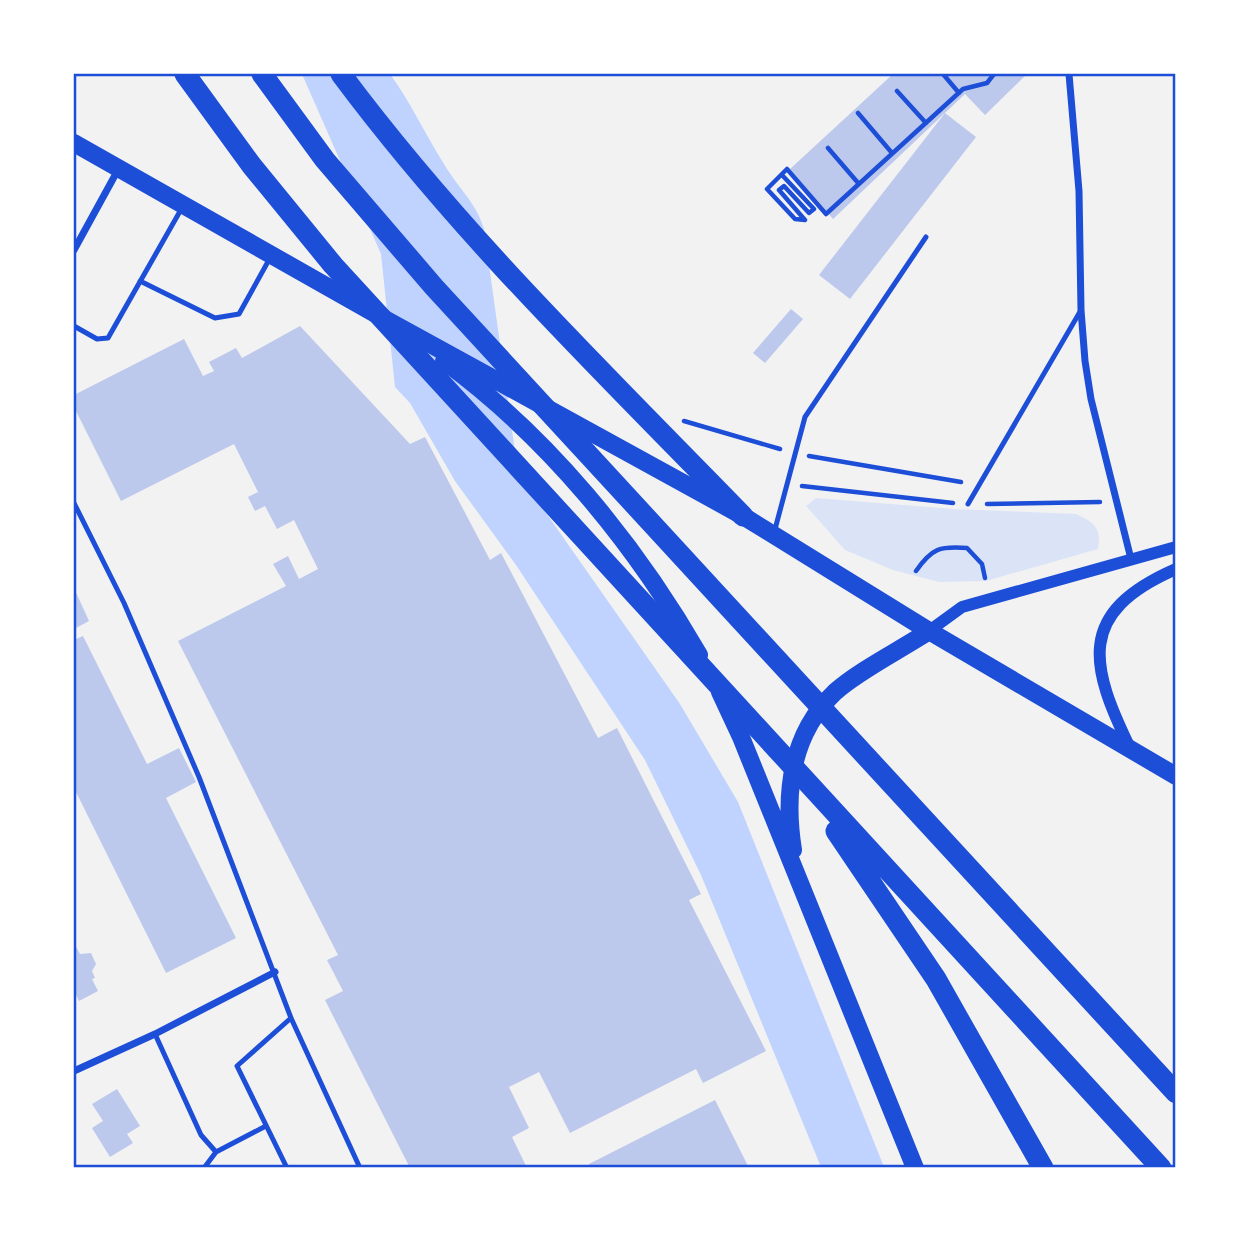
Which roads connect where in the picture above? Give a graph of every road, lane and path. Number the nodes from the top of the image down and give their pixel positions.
1 (185, 74) edge
2 (262, 74) edge
3 (341, 74) edge
4 (943, 74) edge
5 (994, 74) edge
6 (1069, 74) edge
7 (897, 91) dead end
8 (959, 93) junction
9 (858, 113) dead end
10 (926, 123) junction
11 (74, 143) edge
12 (828, 148) dead end
13 (892, 153) junction
14 (118, 168) junction
15 (782, 175) junction
16 (859, 184) junction
17 (183, 205) junction
18 (926, 237) dead end
19 (74, 250) edge
20 (272, 255) junction
21 (140, 281) junction
22 (1081, 310) junction
23 (372, 312) junction
24 (74, 326) edge
25 (684, 421) dead end
26 (796, 453) junction
27 (74, 503) edge
28 (968, 504) joint
29 (743, 516) junction
30 (774, 534) junction
31 (1175, 547) edge
32 (1131, 559) junction
33 (1175, 569) edge
34 (916, 571) dead end
35 (985, 578) dead end
36 (929, 631) junction
37 (778, 750) junction
38 (1131, 750) junction
39 (1175, 775) edge
40 (797, 880) junction
41 (275, 972) junction
42 (291, 1018) junction
43 (155, 1034) junction
44 (74, 1071) edge
45 (1175, 1093) edge
46 (264, 1127) junction
47 (216, 1152) junction
48 (204, 1167) edge
49 (287, 1167) edge
50 (360, 1167) edge
51 (915, 1167) edge
52 (1043, 1167) edge
53 (1161, 1167) edge

1 - 37 highway
2 - 45 highway
3 - 29 highway
4 - 8 path
5 - 8 path
6 - 22 street
7 - 10 path
8 - 10 path
9 - 13 path
10 - 13 path
11 - 14 main road
12 - 16 path
13 - 16 path
14 - 17 main road
14 - 19 street
15 - 15 path
15 - 16 path
17 - 20 main road
17 - 21 lane
18 - 26 lane
20 - 21 lane
20 - 23 main road
21 - 24 lane
22 - 28 lane
22 - 32 street
23 - 29 main road
23 - 40 main road
25 - 26 path
26 - 28 path
26 - 30 lane
27 - 41 lane
29 - 30 main road
30 - 36 main road
31 - 32 street
32 - 36 street
33 - 38 street
34 - 35 path
36 - 38 main road
36 - 40 main road
37 - 52 highway
37 - 53 highway
38 - 39 main road
40 - 51 main road
41 - 42 lane
41 - 43 street
42 - 46 lane
42 - 50 lane
43 - 44 street
43 - 47 lane
46 - 47 lane
46 - 49 lane
47 - 48 lane

